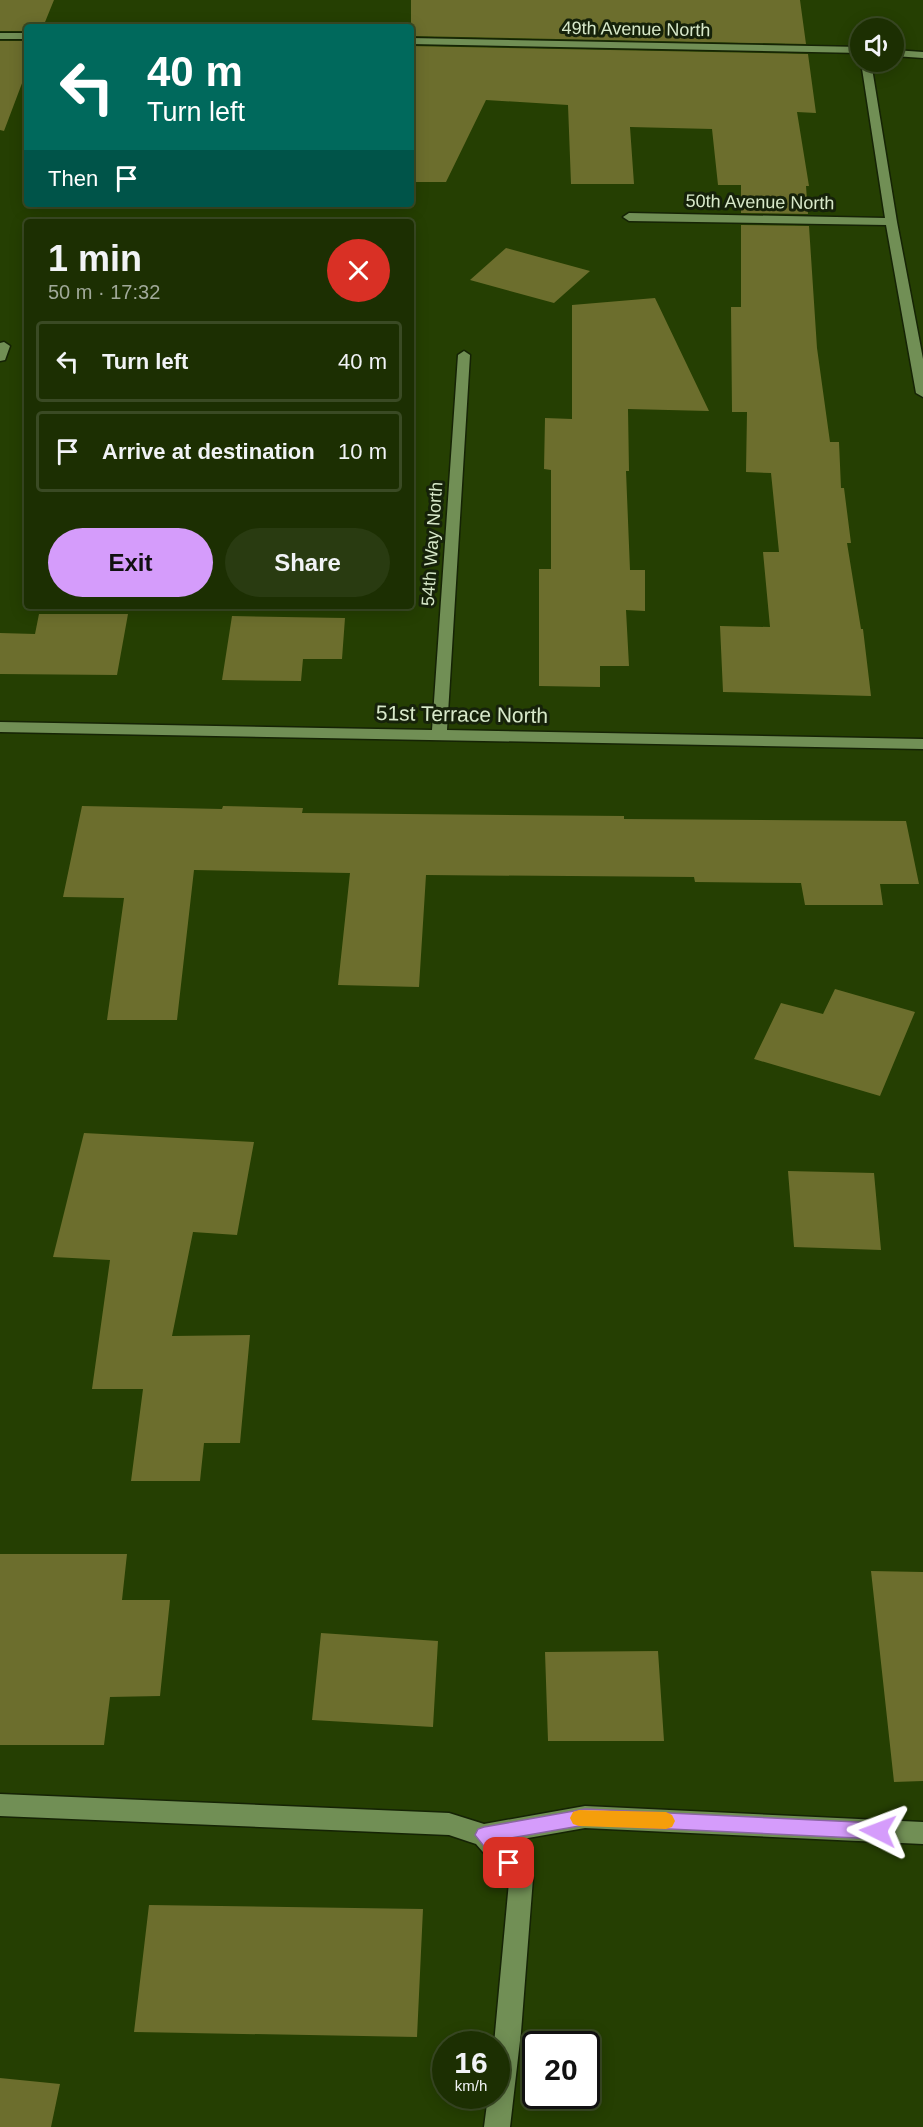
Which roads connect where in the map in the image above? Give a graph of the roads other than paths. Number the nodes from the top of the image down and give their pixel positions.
1 (0, 36) edge
2 (24, 36) edge
3 (414, 41) edge
4 (850, 50) edge
5 (904, 54) edge
6 (923, 55) edge
7 (868, 72) edge
8 (629, 217) dead end
9 (891, 222) junction
10 (464, 355) dead end
11 (923, 393) edge
12 (0, 727) edge
13 (439, 735) junction
14 (923, 744) edge
15 (0, 1805) edge
16 (923, 1833) edge
17 (484, 1835) junction
18 (497, 2127) edge

1 - 2 street
3 - 4 street, 49th Avenue North
5 - 6 street
7 - 9 street
8 - 9 street, 50th Avenue North
9 - 11 street
10 - 13 street, 54th Way North
12 - 13 street, 51st Terrace North
13 - 14 street, 51st Terrace North
15 - 17 street
16 - 17 street
17 - 18 street

